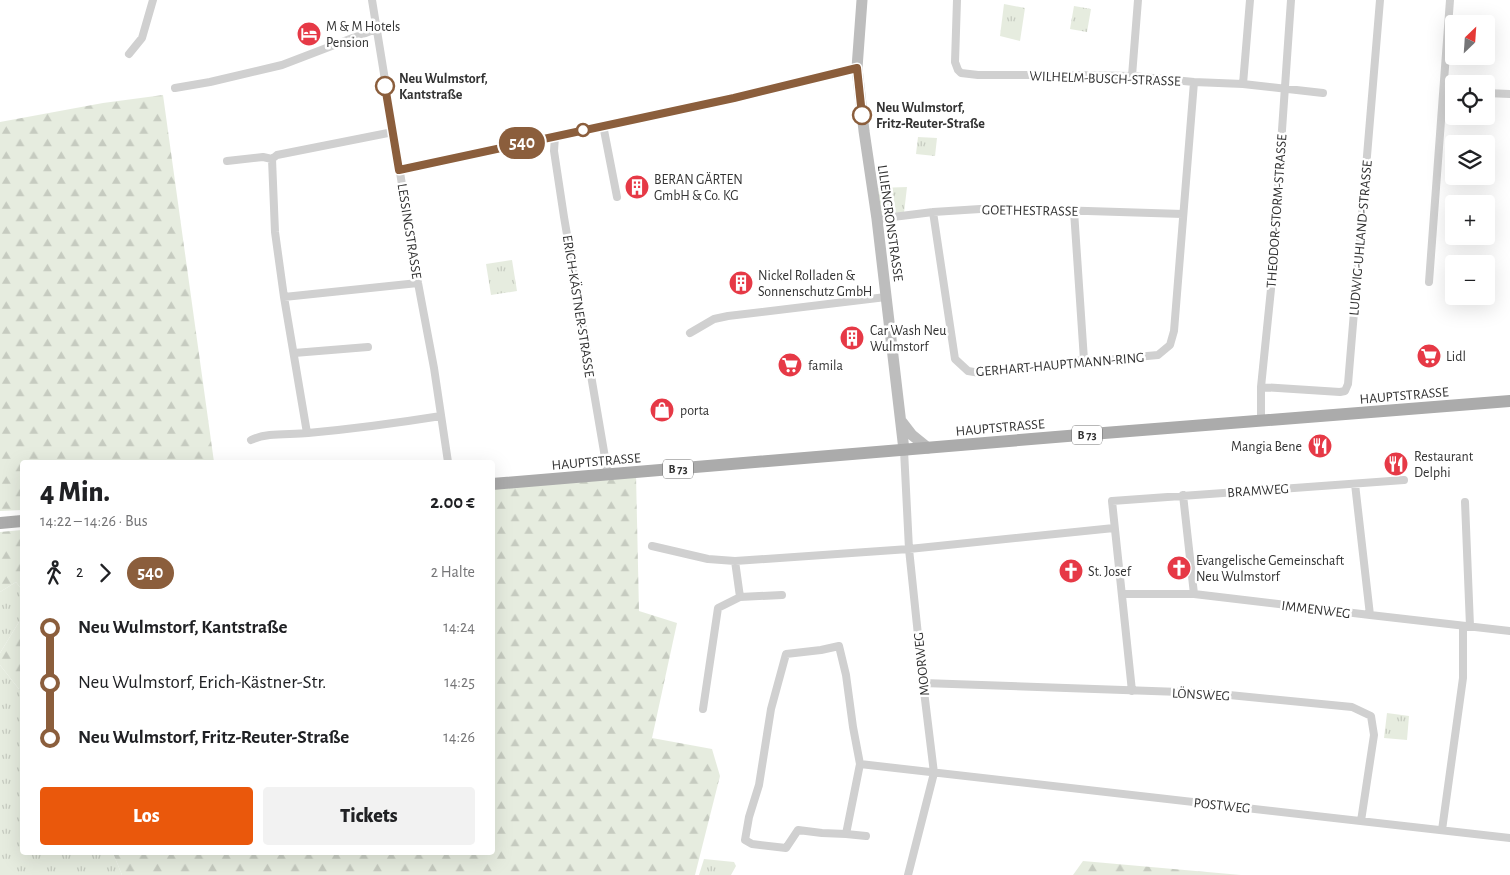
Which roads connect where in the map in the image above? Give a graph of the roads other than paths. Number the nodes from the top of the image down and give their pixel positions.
1 (153, 0) edge
2 (372, 0) edge
3 (862, 0) edge
4 (957, 0) edge
5 (1138, 0) edge
6 (1250, 0) edge
7 (1291, 0) edge
8 (1380, 0) edge
9 (1450, 0) edge
10 (376, 28) junction
11 (129, 54) dead end
12 (857, 68) junction
13 (1132, 76) junction
14 (1194, 82) junction
15 (1243, 84) junction
16 (174, 88) dead end
17 (1284, 89) junction
18 (1444, 90) joint
19 (1323, 93) dead end
20 (1495, 93) edge
21 (1510, 94) edge
22 (603, 125) junction
23 (393, 132) junction
24 (555, 136) junction
25 (272, 159) junction
26 (227, 162) dead end
27 (399, 170) junction
28 (617, 197) dead end
29 (1074, 211) junction
30 (933, 212) junction
31 (1183, 214) junction
32 (877, 219) junction
33 (1429, 282) dead end
34 (418, 284) junction
35 (284, 296) junction
36 (886, 297) junction
37 (690, 332) dead end
38 (368, 347) dead end
39 (294, 353) junction
40 (1084, 360) junction
41 (1261, 387) junction
42 (1510, 401) edge
43 (441, 416) junction
44 (901, 420) junction
45 (1261, 422) junction
46 (308, 433) junction
47 (251, 440) dead end
48 (928, 448) junction
49 (904, 450) junction
50 (448, 460) edge
51 (608, 475) junction
52 (1404, 480) dead end
53 (495, 484) edge
54 (1355, 484) junction
55 (1183, 495) junction
56 (1465, 502) dead end
57 (20, 521) edge
58 (0, 522) edge
59 (1114, 528) junction
60 (652, 546) dead end
61 (910, 549) junction
62 (735, 561) junction
63 (1122, 594) junction
64 (1194, 594) junction
65 (782, 595) dead end
66 (740, 597) junction
67 (1370, 616) junction
68 (1467, 626) junction
69 (1510, 631) edge
70 (837, 636) dead end
71 (839, 646) junction
72 (923, 683) junction
73 (1132, 692) junction
74 (703, 709) dead end
75 (860, 764) junction
76 (934, 773) junction
77 (1361, 821) junction
78 (1442, 830) junction
79 (846, 834) junction
80 (866, 836) dead end
81 (1510, 838) edge
82 (908, 875) edge

1 - 11 street
2 - 10 street, LESSINGSTRASSE
3 - 12 street, LILIENCRONSTRASSE
4 - 13 street, WILHELM-BUSCH-STRASSE
5 - 13 street
6 - 15 street
7 - 17 street, THEODOR-STORM-STRASSE
8 - 41 street, LUDWIG-UHLAND-STRASSE
9 - 18 street
10 - 16 street
10 - 23 street, LESSINGSTRASSE
12 - 22 street
12 - 32 street, LILIENCRONSTRASSE
13 - 14 street, WILHELM-BUSCH-STRASSE
14 - 15 street, WILHELM-BUSCH-STRASSE
14 - 31 street, GERHART-HAUPTMANN-RING
15 - 17 street, WILHELM-BUSCH-STRASSE
17 - 19 street, WILHELM-BUSCH-STRASSE
17 - 41 street, THEODOR-STORM-STRASSE
18 - 33 street
20 - 21 street
22 - 24 street
22 - 28 street
23 - 25 street
23 - 27 street, LESSINGSTRASSE
24 - 27 street
24 - 51 street, ERICH-KÄSTNER-STRASSE
25 - 26 street
25 - 35 street
27 - 34 street, LESSINGSTRASSE
29 - 30 street, GOETHESTRASSE
29 - 31 street, GOETHESTRASSE
29 - 40 street
30 - 32 street, GOETHESTRASSE
30 - 40 street, GERHART-HAUPTMANN-RING
31 - 40 street, GERHART-HAUPTMANN-RING
32 - 36 street, LILIENCRONSTRASSE
34 - 35 street
34 - 43 street, LESSINGSTRASSE
35 - 39 street
36 - 37 street
36 - 44 street, LILIENCRONSTRASSE
38 - 39 street
39 - 46 street
41 - 45 street, THEODOR-STORM-STRASSE
42 - 45 main road, HAUPTSTRASSE / B 73
43 - 46 street
43 - 50 street, LESSINGSTRASSE
44 - 48 street
44 - 49 street, LILIENCRONSTRASSE
45 - 48 main road, HAUPTSTRASSE / B 73
46 - 47 street
48 - 49 main road, HAUPTSTRASSE / B 73
49 - 51 main road, HAUPTSTRASSE / B 73
49 - 61 street, MOORWEG
51 - 53 main road, HAUPTSTRASSE / B 73
52 - 54 street, BRAMWEG
54 - 55 street, BRAMWEG
54 - 67 street
55 - 59 street, BRAMWEG
55 - 64 street
56 - 68 street
57 - 58 main road
59 - 61 street
59 - 63 street
60 - 62 street
61 - 62 street
61 - 72 street, MOORWEG
62 - 66 street
63 - 64 street, IMMENWEG
63 - 73 street
64 - 67 street, IMMENWEG
65 - 66 street
66 - 74 street
67 - 68 street, IMMENWEG
68 - 69 street, IMMENWEG
68 - 78 street
70 - 71 street
71 - 75 street
71 - 79 street
72 - 73 street, LÖNSWEG
72 - 76 street, MOORWEG
73 - 77 street, LÖNSWEG
75 - 76 street, POSTWEG
75 - 79 street
76 - 77 street, POSTWEG
76 - 82 street, MOORWEG
77 - 78 street, POSTWEG
78 - 81 street, POSTWEG
79 - 80 street

